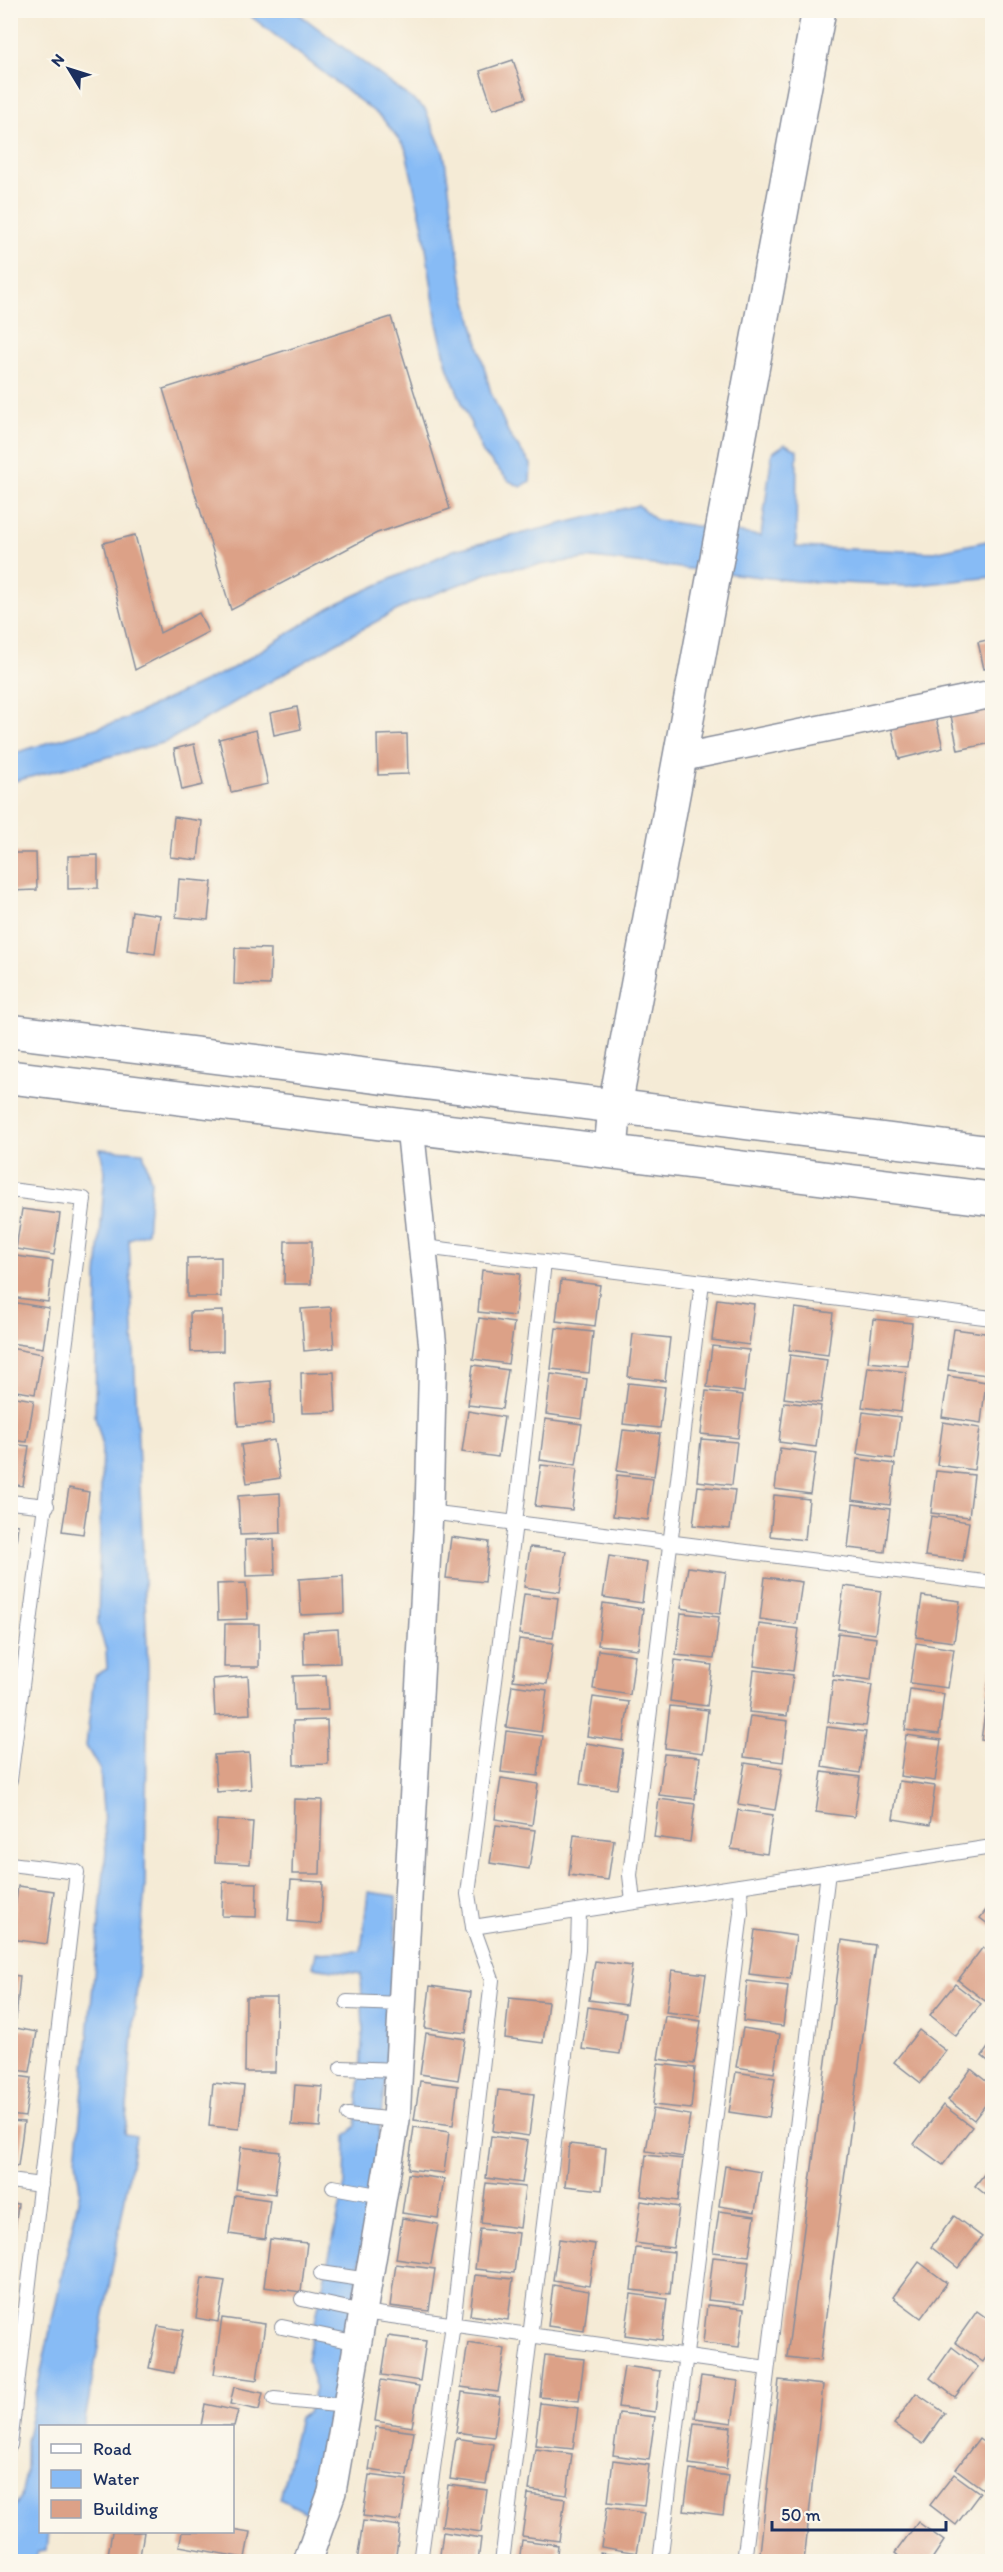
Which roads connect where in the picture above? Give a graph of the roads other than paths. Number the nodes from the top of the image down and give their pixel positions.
1 (819, 10) edge
2 (993, 694) edge
3 (679, 758) junction
4 (10, 1031) edge
5 (10, 1077) edge
6 (615, 1106) junction
7 (410, 1127) junction
8 (611, 1150) junction
9 (993, 1153) edge
10 (10, 1190) edge
11 (993, 1198) edge
12 (424, 1247) junction
13 (544, 1262) junction
14 (702, 1282) junction
15 (993, 1318) edge
16 (10, 1502) edge
17 (47, 1506) junction
18 (429, 1512) junction
19 (515, 1523) junction
20 (671, 1542) junction
21 (993, 1582) edge
22 (10, 1780) edge
23 (993, 1847) edge
24 (10, 1864) edge
25 (828, 1872) junction
26 (740, 1886) junction
27 (633, 1902) junction
28 (579, 1911) junction
29 (473, 1927) junction
30 (347, 2002) dead end
31 (402, 2004) junction
32 (341, 2068) dead end
33 (399, 2070) junction
34 (348, 2115) dead end
35 (396, 2120) junction
36 (10, 2181) edge
37 (41, 2185) junction
38 (333, 2187) dead end
39 (383, 2196) junction
40 (321, 2273) dead end
41 (368, 2280) junction
42 (302, 2300) dead end
43 (363, 2312) junction
44 (453, 2324) junction
45 (282, 2327) dead end
46 (530, 2335) junction
47 (358, 2343) junction
48 (684, 2356) junction
49 (767, 2368) junction
50 (274, 2400) dead end
51 (347, 2406) junction
52 (10, 2445) edge
53 (307, 2562) edge
54 (420, 2562) edge
55 (502, 2562) edge
56 (660, 2562) edge
57 (744, 2562) edge

1 - 3 main road
2 - 3 street
3 - 6 main road
4 - 6 main road
5 - 7 main road
6 - 8 main road
6 - 9 main road
7 - 8 main road
7 - 12 street
8 - 11 main road
10 - 17 lane
12 - 13 lane
12 - 18 street
13 - 14 lane
13 - 19 lane
14 - 15 lane
14 - 20 lane
16 - 17 lane
17 - 22 lane
18 - 19 lane
18 - 31 street
19 - 20 lane
19 - 29 lane
20 - 21 lane
20 - 27 lane
23 - 25 lane
24 - 37 lane
25 - 26 lane
25 - 49 lane
26 - 27 lane
26 - 48 lane
27 - 28 lane
28 - 29 lane
28 - 46 lane
29 - 44 lane
30 - 31 lane
31 - 33 street
32 - 33 lane
33 - 35 street
34 - 35 lane
35 - 39 street
36 - 37 lane
37 - 52 lane
38 - 39 lane
39 - 41 street
40 - 41 lane
41 - 43 street
42 - 43 lane
43 - 44 lane
43 - 47 street
44 - 46 lane
44 - 54 lane
45 - 47 lane
46 - 48 lane
46 - 55 lane
47 - 51 street
48 - 49 lane
48 - 56 lane
49 - 57 lane
50 - 51 lane
51 - 53 street

